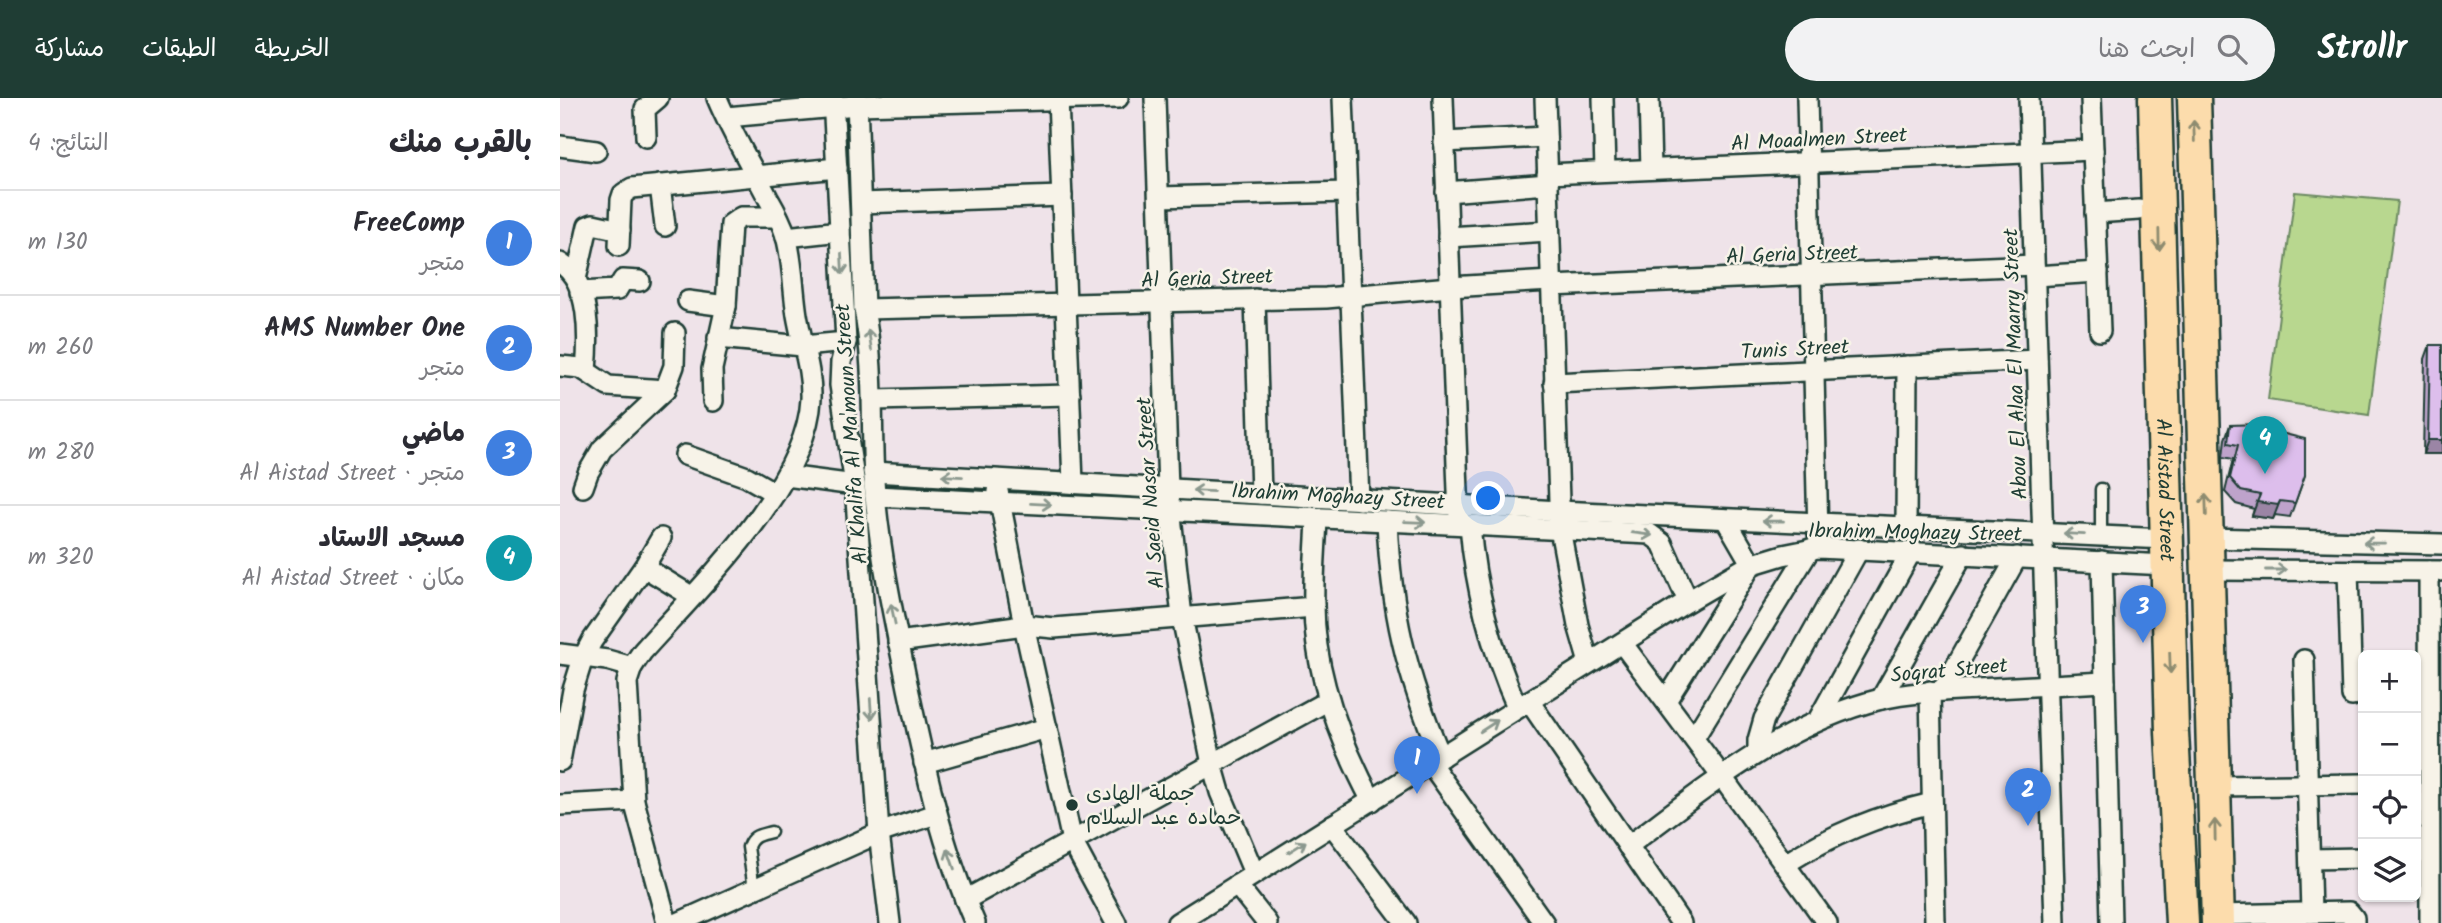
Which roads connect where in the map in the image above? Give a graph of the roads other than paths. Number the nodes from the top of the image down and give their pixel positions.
1 (658, 98) edge
2 (718, 98) edge
3 (1118, 98) edge
4 (1155, 98) edge
5 (1343, 98) edge
6 (1443, 98) edge
7 (1545, 98) edge
8 (1603, 98) edge
9 (1649, 98) edge
10 (1807, 98) edge
11 (2029, 98) edge
12 (2091, 98) edge
13 (2155, 98) edge
14 (2194, 98) edge
15 (1058, 99) edge
16 (959, 100) edge
17 (857, 101) edge
18 (833, 102) edge
19 (727, 117) junction
20 (646, 136) dead end
21 (1546, 137) junction
22 (1444, 142) junction
23 (560, 146) edge
24 (2093, 150) junction
25 (596, 152) dead end
26 (2031, 152) junction
27 (1808, 162) junction
28 (837, 168) junction
29 (1651, 169) junction
30 (1605, 171) junction
31 (757, 176) junction
32 (2196, 177) junction
33 (1548, 179) junction
34 (660, 185) junction
35 (1347, 192) junction
36 (1446, 192) junction
37 (1062, 196) junction
38 (1159, 197) junction
39 (2148, 200) junction
40 (860, 203) junction
41 (2095, 213) junction
42 (778, 217) junction
43 (665, 226) dead end
44 (840, 231) junction
45 (1549, 231) junction
46 (786, 237) junction
47 (1448, 237) junction
48 (560, 263) edge
49 (2034, 271) junction
50 (2098, 272) junction
51 (1811, 276) junction
52 (640, 281) dead end
53 (1551, 284) junction
54 (578, 285) junction
55 (1450, 287) junction
56 (1351, 295) junction
57 (1255, 299) junction
58 (2200, 299) junction
59 (688, 301) dead end
60 (1162, 302) junction
61 (2160, 303) junction
62 (1066, 304) junction
63 (726, 306) junction
64 (864, 309) junction
65 (2100, 331) dead end
66 (675, 333) dead end
67 (718, 338) junction
68 (846, 342) junction
69 (803, 346) junction
70 (2037, 360) junction
71 (560, 366) edge
72 (1906, 366) junction
73 (586, 371) junction
74 (1813, 371) junction
75 (873, 377) junction
76 (1555, 383) junction
77 (840, 385) junction
78 (666, 390) junction
79 (1070, 396) junction
80 (874, 400) junction
81 (713, 401) dead end
82 (685, 455) dead end
83 (873, 472) junction
84 (995, 479) junction
85 (1073, 483) junction
86 (781, 484) junction
87 (855, 485) junction
88 (583, 487) dead end
89 (1168, 489) junction
90 (2101, 489) dead end
91 (1261, 494) junction
92 (875, 496) junction
93 (1359, 500) junction
94 (1000, 502) junction
95 (1169, 510) junction
96 (1317, 518) junction
97 (1463, 518) junction
98 (1560, 520) junction
99 (1726, 520) junction
100 (1387, 521) junction
101 (1817, 522) junction
102 (1906, 526) junction
103 (2043, 533) junction
104 (2101, 536) junction
105 (661, 538) dead end
106 (2207, 538) junction
107 (2442, 544) edge
108 (1814, 548) junction
109 (1859, 549) junction
110 (1911, 552) junction
111 (2167, 552) junction
112 (1963, 554) junction
113 (2017, 557) junction
114 (2044, 558) junction
115 (2102, 561) junction
116 (1749, 565) junction
117 (644, 567) junction
118 (2208, 570) junction
119 (2348, 571) junction
120 (2435, 571) edge
121 (691, 596) junction
122 (1688, 601) junction
123 (1314, 607) junction
124 (1182, 617) junction
125 (1024, 625) junction
126 (898, 642) junction
127 (1622, 643) junction
128 (560, 654) edge
129 (583, 658) junction
130 (2304, 660) dead end
131 (1589, 663) junction
132 (632, 667) junction
133 (2105, 682) junction
134 (2048, 685) junction
135 (1936, 691) junction
136 (2352, 696) dead end
137 (1881, 699) junction
138 (1329, 700) junction
139 (1665, 701) junction
140 (1523, 704) junction
141 (1818, 720) junction
142 (2211, 723) junction
143 (1047, 728) junction
144 (2172, 732) junction
145 (563, 733) edge
146 (1693, 738) junction
147 (1758, 752) junction
148 (1436, 760) junction
149 (560, 761) edge
150 (924, 763) junction
151 (1212, 764) junction
152 (1722, 776) junction
153 (2358, 784) edge
154 (2307, 785) junction
155 (2214, 786) junction
156 (2429, 786) edge
157 (634, 801) junction
158 (1372, 801) junction
159 (1933, 803) junction
160 (560, 805) edge
161 (936, 814) junction
162 (1332, 825) junction
163 (771, 832) dead end
164 (879, 832) junction
165 (1072, 841) junction
166 (1628, 846) junction
167 (2423, 856) edge
168 (2358, 858) edge
169 (2309, 859) junction
170 (1785, 864) junction
171 (2216, 868) junction
172 (2180, 872) junction
173 (1254, 873) junction
174 (1237, 885) junction
175 (754, 889) junction
176 (965, 900) junction
177 (2311, 913) junction
178 (2218, 919) edge
179 (667, 923) edge
180 (678, 923) edge
181 (890, 923) edge
182 (975, 923) edge
183 (1116, 923) edge
184 (1177, 923) edge
185 (1267, 923) edge
186 (1406, 923) edge
187 (1544, 923) edge
188 (1681, 923) edge
189 (1827, 923) edge
190 (1935, 923) edge
191 (2054, 923) edge
192 (2112, 923) edge
193 (2182, 923) edge
194 (2354, 923) edge
195 (2430, 923) edge

1 - 20 street
2 - 19 street
3 - 15 street
4 - 38 street, Al Saeid Nasar Street
5 - 35 street
6 - 22 street
7 - 21 street
8 - 30 street
9 - 29 street
10 - 27 street
11 - 26 street, Abou El Alaa El Maarry Street
12 - 24 street
13 - 39 main road, Al Aistad Street
32 -> 14 main road, Al Aistad Street
15 - 16 street
15 - 37 street
16 - 17 street
17 - 18 street
17 - 40 street, Al Khalifa Al Ma'moun Street
18 - 19 street
18 - 28 street, Al Khalifa Al Ma'moun Street
19 - 31 street
21 - 22 street
21 - 33 street
22 - 36 street
23 - 25 street
24 - 26 street, Al Moaalmen Street
24 - 41 street
26 - 27 street, Al Moaalmen Street
26 - 49 street, Abou El Alaa El Maarry Street
27 - 29 street, Al Moaalmen Street
27 - 51 street
28 - 31 street
28 - 44 street, Al Khalifa Al Ma'moun Street
29 - 30 street, Al Moaalmen Street
30 - 33 street, Al Moaalmen Street
31 - 34 street
31 - 42 street
32 - 39 main road
32 - 58 main road, Al Aistad Street
33 - 36 street, Al Moaalmen Street
33 - 45 street
34 - 43 street
34 - 54 street
35 - 38 street
35 - 56 street
36 - 47 street
37 - 40 street
37 - 62 street
38 - 60 street, Al Saeid Nasar Street
39 - 41 street
39 -> 61 main road, Al Aistad Street
40 - 64 street, Al Khalifa Al Ma'moun Street
41 - 50 street
42 - 46 street
42 - 63 street
44 - 46 street
44 -> 68 street, Al Khalifa Al Ma'moun Street
45 - 47 street
45 - 53 street
46 - 69 street
47 - 55 street
48 - 54 street
49 - 50 street, Al Geria Street
49 - 51 street, Al Geria Street
49 - 70 street, Abou El Alaa El Maarry Street
50 - 65 street
51 - 53 street, Al Geria Street
51 - 74 street
52 - 54 street
53 - 55 street, Al Geria Street
53 - 76 street
54 - 73 street
55 - 56 street, Al Geria Street
55 - 97 street
56 - 57 street, Al Geria Street
56 - 93 street
57 - 60 street, Al Geria Street
57 - 91 street
58 - 61 main road
106 -> 58 main road, Al Aistad Street
59 - 63 street
60 - 62 street, Al Geria Street
60 - 89 street, Al Saeid Nasar Street
61 - 111 main road, Al Aistad Street
62 - 64 street, Al Geria Street
62 - 79 street
63 - 67 street
75 -> 64 street, Al Khalifa Al Ma'moun Street
66 - 78 street
67 - 69 street
67 - 81 street
68 - 69 street
68 - 77 street, Al Khalifa Al Ma'moun Street
69 - 86 street
70 - 72 street, Tunis Street
70 - 103 street, Abou El Alaa El Maarry Street
71 - 73 street
72 - 74 street, Tunis Street
72 - 102 street
73 - 78 street
74 - 76 street, Tunis Street
74 - 101 street
75 - 77 street
75 - 80 street, Al Khalifa Al Ma'moun Street
76 - 98 street
77 - 87 street, Al Khalifa Al Ma'moun Street
78 - 88 street
79 - 80 street
79 - 85 street
80 - 83 street, Al Khalifa Al Ma'moun Street
82 - 86 street
84 -> 83 street, Ibrahim Moghazy Street
83 - 92 street, Al Khalifa Al Ma'moun Street
84 - 85 street, Ibrahim Moghazy Street
84 - 94 street
85 - 89 street, Ibrahim Moghazy Street
86 - 87 street
86 - 121 street
87 -> 164 street, Al Khalifa Al Ma'moun Street
91 -> 89 street, Ibrahim Moghazy Street
89 - 95 street, Al Saeid Nasar Street
90 - 104 lane
91 - 93 street, Ibrahim Moghazy Street
92 - 94 street, Ibrahim Moghazy Street
126 -> 92 street, Al Khalifa Al Ma'moun Street
93 - 97 street, Ibrahim Moghazy Street
94 -> 95 street, Ibrahim Moghazy Street
94 - 125 street
95 - 96 street, Ibrahim Moghazy Street
95 - 124 street, Al Saeid Nasar Street
96 - 100 street, Ibrahim Moghazy Street
96 - 123 street
97 - 98 street, Ibrahim Moghazy Street
100 -> 97 street, Ibrahim Moghazy Street
97 - 140 street
98 - 99 street, Ibrahim Moghazy Street
98 -> 122 street, Ibrahim Moghazy Street
98 - 131 street
101 -> 99 street, Ibrahim Moghazy Street
99 - 116 street
100 - 148 street
101 - 102 street, Ibrahim Moghazy Street
101 - 108 street
102 - 103 street, Ibrahim Moghazy Street
104 -> 103 street, Ibrahim Moghazy Street
103 - 114 street, Abou El Alaa El Maarry Street
104 - 111 street, Ibrahim Moghazy Street
105 - 117 street
107 -> 106 street
106 - 118 main road, Al Aistad Street
108 - 109 street, Ibrahim Moghazy Street
108 - 116 street, Ibrahim Moghazy Street
108 - 146 street
109 - 110 street, Ibrahim Moghazy Street
109 - 147 street
110 - 112 street, Ibrahim Moghazy Street
110 - 141 street
111 - 115 street, Ibrahim Moghazy Street
111 -> 144 main road, Al Aistad Street
112 - 113 street, Ibrahim Moghazy Street
112 - 137 street
113 - 114 street, Ibrahim Moghazy Street
113 - 135 street
114 - 115 street, Ibrahim Moghazy Street
114 - 134 street, Abou El Alaa El Maarry Street
115 - 133 street
116 - 122 street, Ibrahim Moghazy Street
116 - 139 street
117 - 121 street
117 - 129 street
118 -> 119 street
118 - 142 main road, Al Aistad Street
119 - 120 street
119 - 136 street
120 - 156 street
121 - 132 street
122 - 127 street
123 - 124 street
123 - 138 street
124 - 125 street
124 - 151 street, Al Saeid Nasar Street
125 - 126 street
125 - 143 street
126 - 150 street, Al Khalifa Al Ma'moun Street
127 - 131 street
127 - 139 street
128 - 129 street
129 - 132 street
129 - 145 street
130 - 154 street
131 - 140 street
132 - 157 street
133 - 134 street, Soqrat Street
133 - 192 street
134 - 135 street, Soqrat Street
134 - 191 street, Abou El Alaa El Maarry Street
135 - 137 street, Soqrat Street
135 - 159 street
137 - 141 street, Soqrat Street
138 - 151 street
138 - 158 street
139 - 146 street
148 -> 140 street
140 - 166 street
141 - 147 street, Soqrat Street
142 - 144 main road
142 - 155 main road, Al Aistad Street
143 - 150 street
143 - 165 street
144 - 172 main road, Al Aistad Street
145 - 149 street
146 - 152 street
147 - 152 street, Soqrat Street
148 - 158 street
148 - 187 street
150 - 161 street, Al Khalifa Al Ma'moun Street
151 - 165 street
151 - 173 street, Al Saeid Nasar Street
152 - 166 street, Soqrat Street
152 - 170 street
153 - 154 street
154 - 155 street
154 - 169 street
171 -> 155 main road, Al Aistad Street
156 - 167 street
157 - 160 street
157 - 179 street
158 - 162 street
159 - 170 street
159 - 190 street
161 - 164 street
176 -> 161 street, Al Khalifa Al Ma'moun Street
173 -> 162 street
162 - 186 street
163 - 175 lane
164 - 175 street
164 - 181 street, Al Khalifa Al Ma'moun Street
165 - 176 street
165 - 183 street
166 - 188 street
167 - 195 street
168 - 169 street
169 - 177 street
170 - 189 street
171 - 172 main road
171 - 178 main road, Al Aistad Street
172 - 193 main road, Al Aistad Street
173 - 174 street
174 - 184 street
174 - 185 street
175 - 180 street
176 - 182 street, Al Khalifa Al Ma'moun Street
177 - 178 street
177 - 194 street

